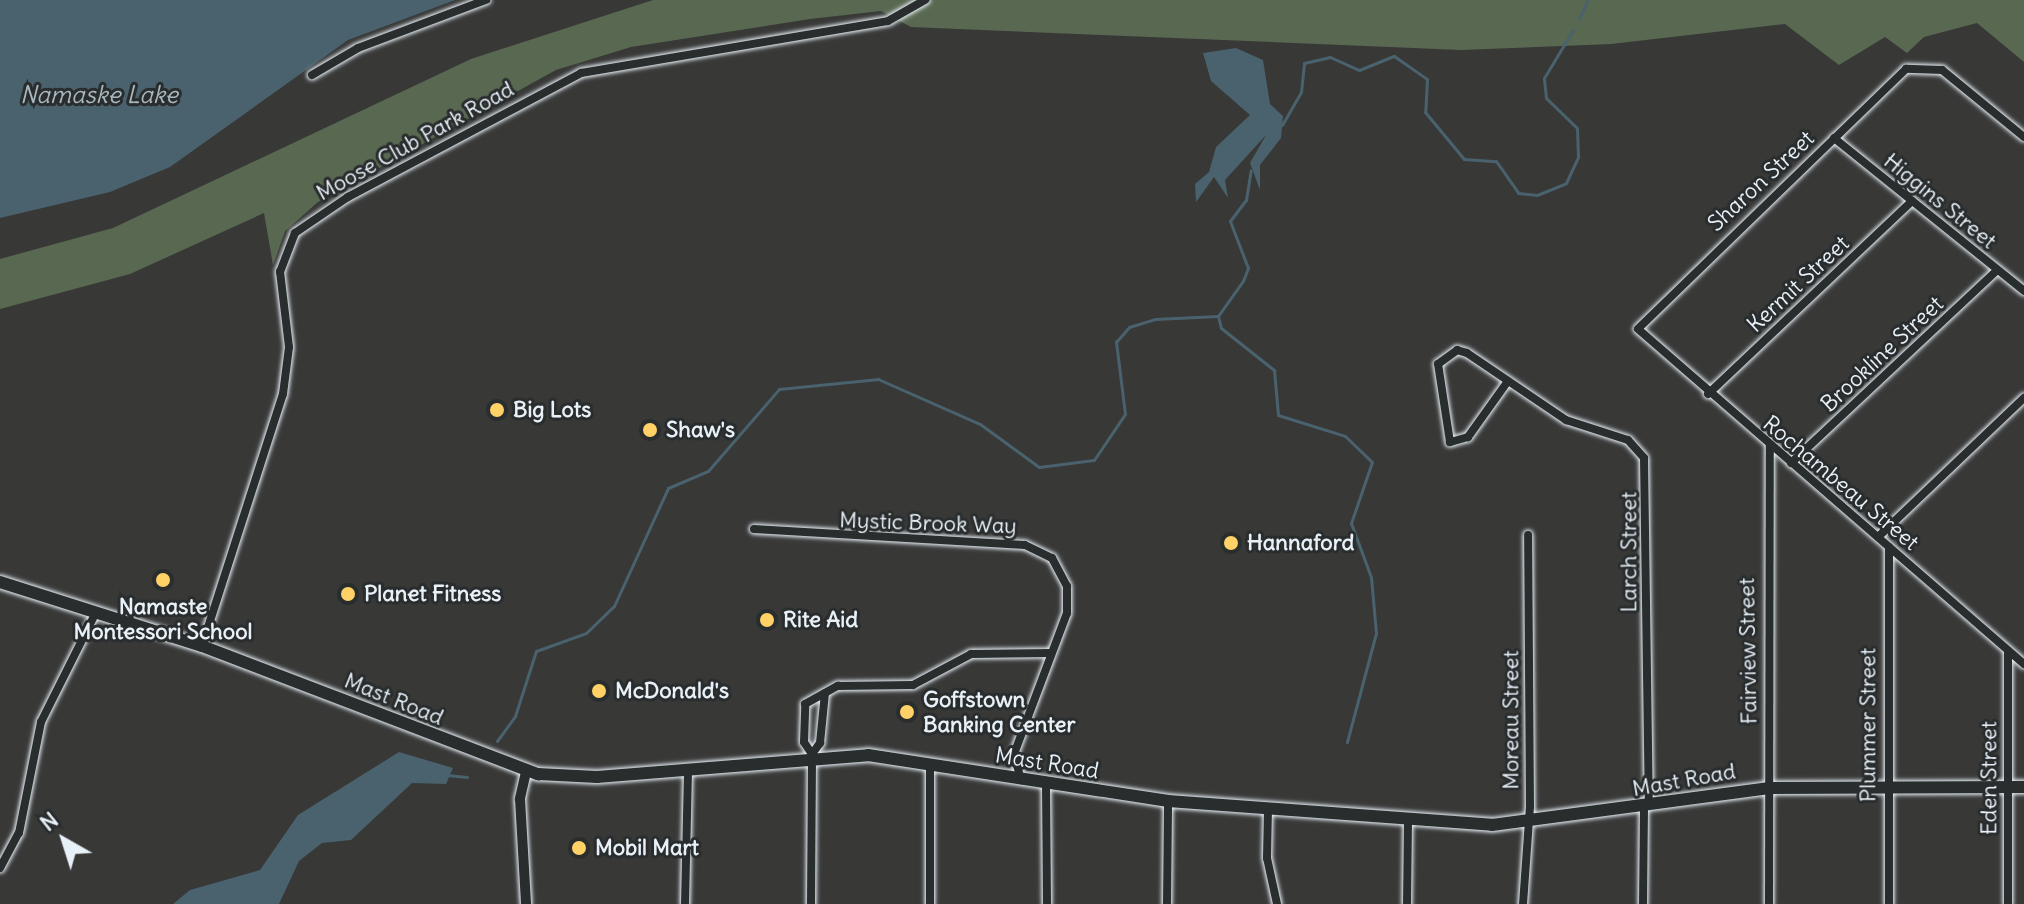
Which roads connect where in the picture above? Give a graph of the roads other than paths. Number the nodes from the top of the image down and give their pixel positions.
1 (486, 0) edge
2 (925, 0) edge
3 (312, 75) dead end
4 (2024, 137) edge
5 (1834, 138) junction
6 (1912, 201) junction
7 (1997, 270) junction
8 (2024, 291) edge
9 (1638, 329) joint
10 (1508, 381) junction
11 (1708, 394) junction
12 (2024, 398) edge
13 (1770, 445) junction
14 (1791, 463) junction
15 (754, 529) dead end
16 (1528, 535) dead end
17 (1878, 537) junction
18 (1889, 547) junction
19 (0, 582) edge
20 (96, 612) junction
21 (202, 646) junction
22 (2008, 651) junction
23 (1051, 653) junction
24 (2024, 664) edge
25 (825, 693) junction
26 (812, 754) junction
27 (930, 762) junction
28 (688, 767) junction
29 (526, 772) junction
30 (1021, 781) junction
31 (1046, 786) junction
32 (1886, 786) junction
33 (2006, 787) junction
34 (2024, 787) edge
35 (1768, 788) junction
36 (1168, 801) junction
37 (1647, 807) junction
38 (1268, 809) junction
39 (1408, 819) junction
40 (1527, 825) junction
41 (0, 868) edge
42 (526, 904) edge
43 (685, 904) edge
44 (811, 904) edge
45 (930, 904) edge
46 (1047, 904) edge
47 (1167, 904) edge
48 (1277, 904) edge
49 (1407, 904) edge
50 (1523, 904) edge
51 (1643, 904) edge
52 (1769, 904) edge
53 (1889, 904) edge
54 (2008, 904) edge

1 - 3 street
2 - 21 street, Moose Club Park Road
4 - 5 street, Sharon Street
5 - 6 street, Higgins Street
5 - 9 street, Sharon Street
6 - 7 street, Higgins Street
6 - 11 street, Kermit Street
7 - 8 street, Higgins Street
7 - 14 street, Brookline Street
9 - 11 street, Rochambeau Street
10 - 10 street, Larch Street
10 - 37 street, Larch Street
11 - 13 street, Rochambeau Street
12 - 17 street
13 - 14 street, Rochambeau Street
13 - 35 street, Fairview Street
14 - 17 street, Rochambeau Street
15 - 23 street, Mystic Brook Way
16 - 40 street, Moreau Street
17 - 18 street, Rochambeau Street
18 - 22 street, Rochambeau Street
18 - 32 street, Plummer Street
19 - 20 main road, Mast Road
20 - 21 main road, Mast Road
20 - 41 street
21 - 29 main road, Mast Road
22 - 24 street, Rochambeau Street
22 - 33 street, Eden Street
23 - 25 street
23 - 30 street, Mystic Brook Way
25 - 26 street
25 - 26 street
26 - 27 main road, Mast Road
26 - 28 main road, Mast Road
26 - 44 street
27 - 30 main road, Mast Road
27 - 45 street
28 - 29 main road, Mast Road
28 - 43 street
29 - 42 street
30 - 31 main road, Mast Road
31 - 36 main road, Mast Road
31 - 46 street
32 - 33 main road, Mast Road
32 - 35 main road, Mast Road
32 - 53 street, Plummer Street
33 - 34 main road, Mast Road
33 - 54 street, Eden Street
35 - 37 main road, Mast Road
35 - 52 street, Fairview Street
36 - 38 main road, Mast Road
36 - 47 street
37 - 40 main road, Mast Road
37 - 51 street, Larch Street
38 - 39 main road, Mast Road
38 - 48 street
39 - 40 main road, Mast Road
39 - 49 street
40 - 50 street, Moreau Street

